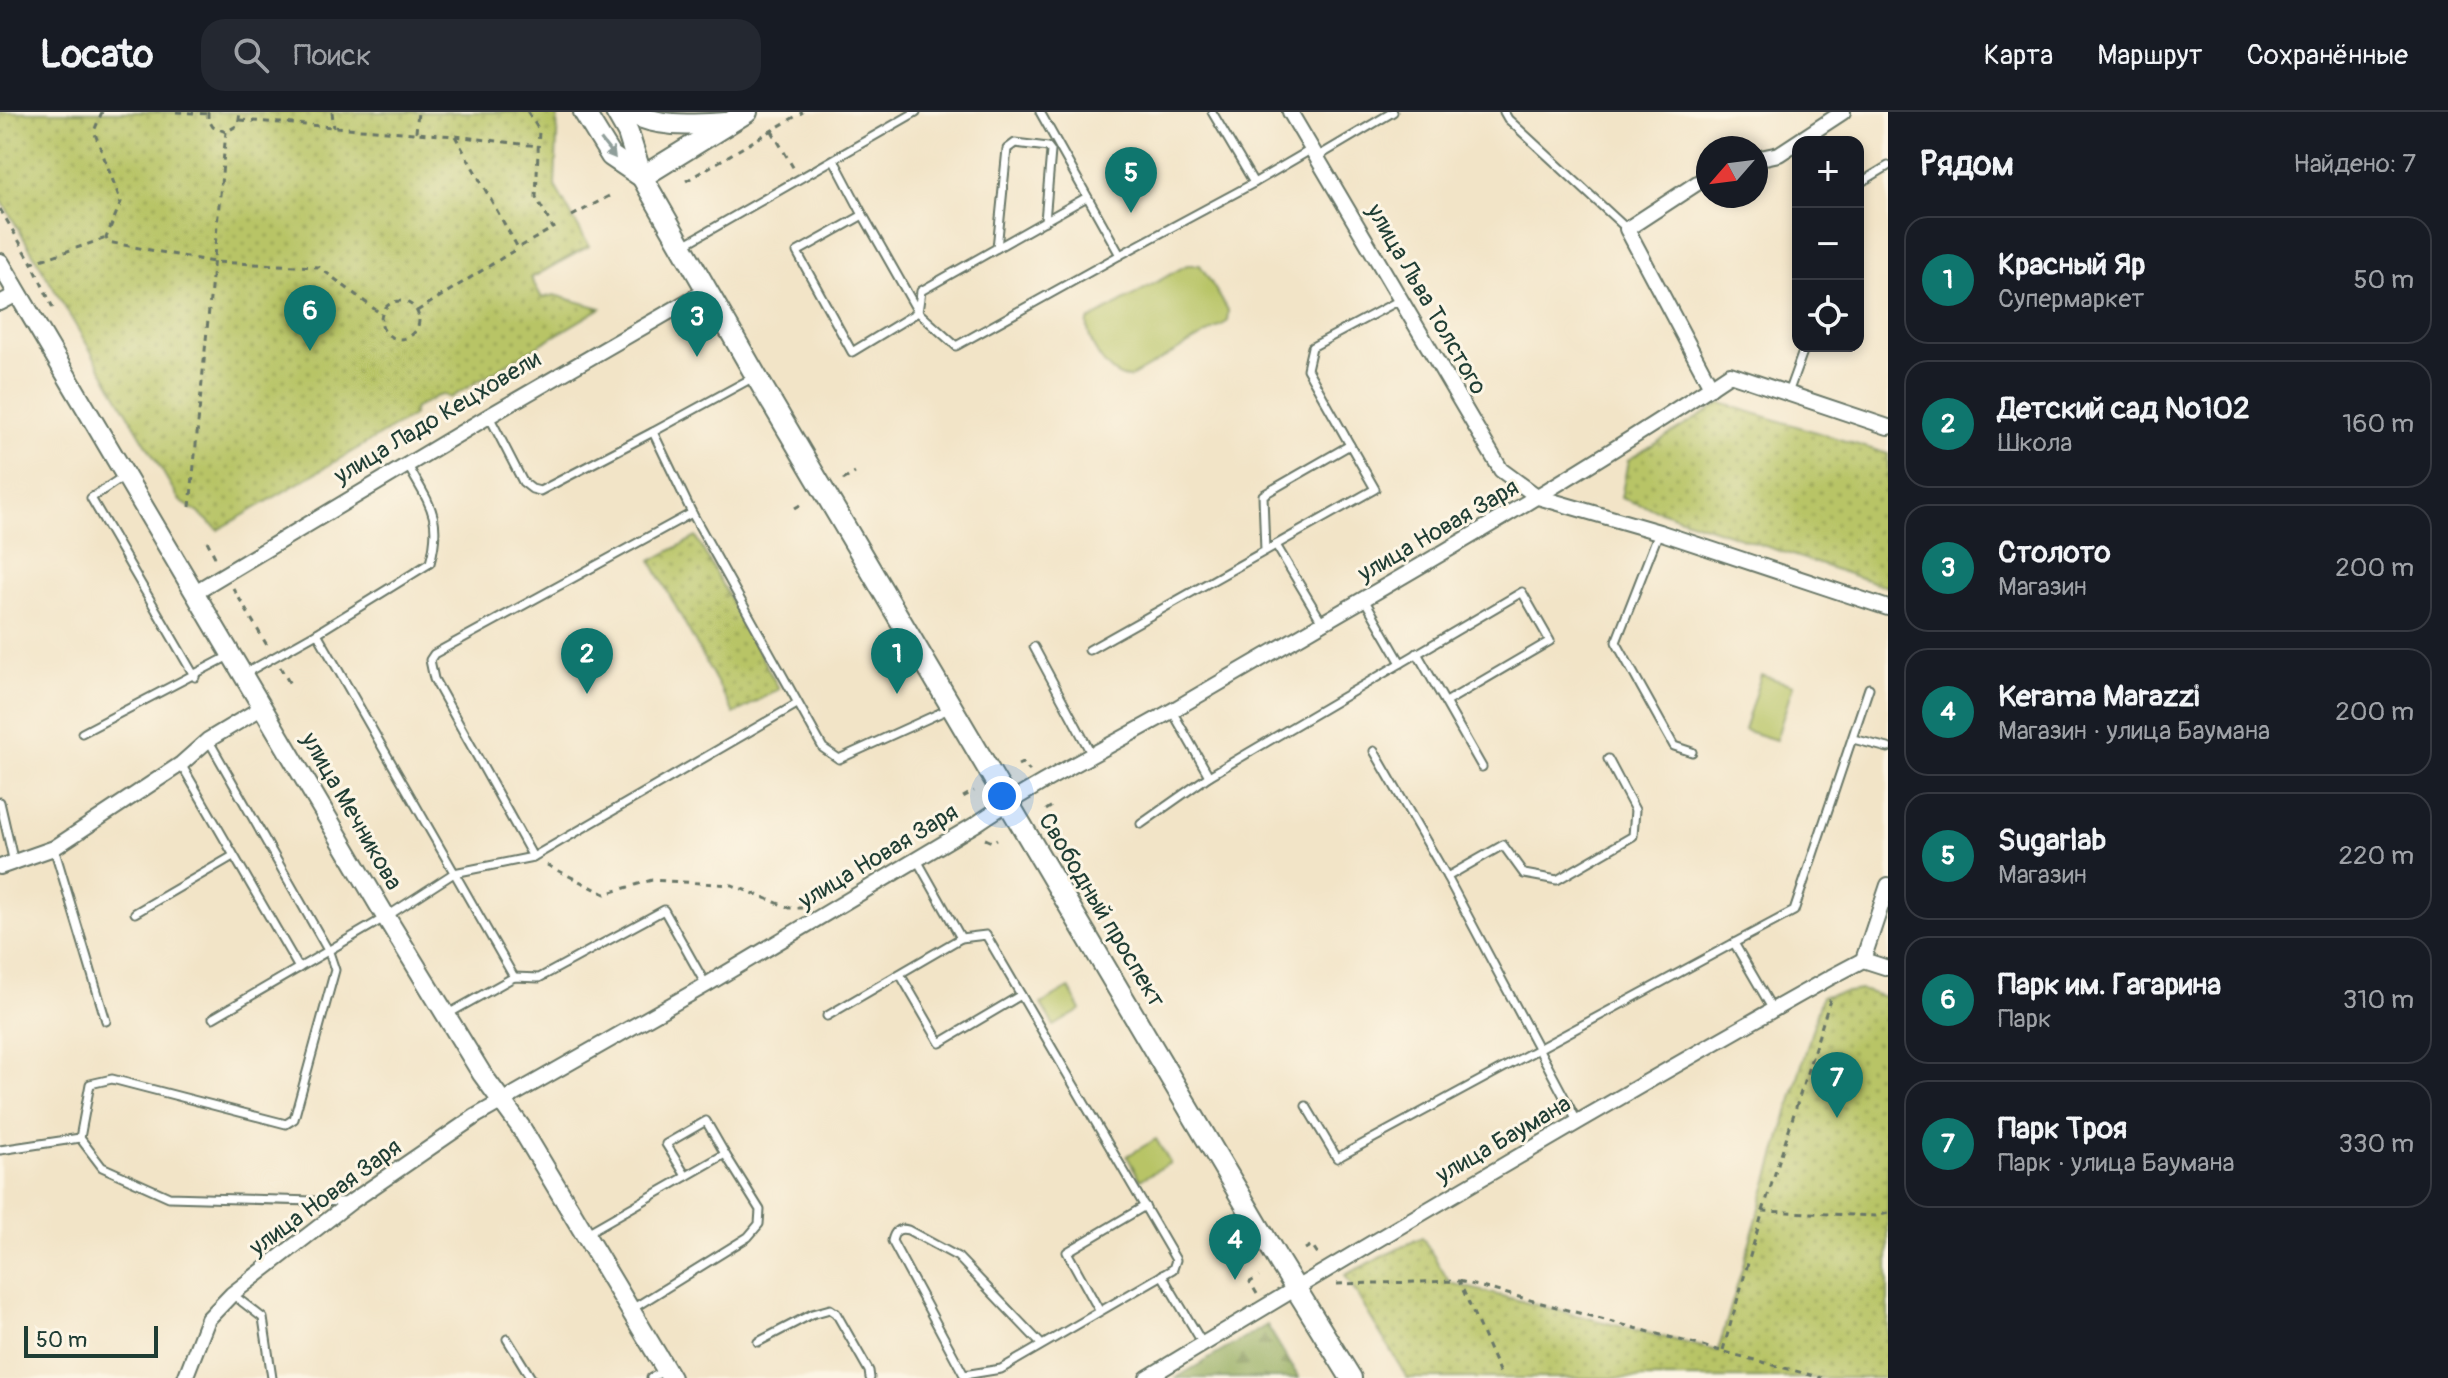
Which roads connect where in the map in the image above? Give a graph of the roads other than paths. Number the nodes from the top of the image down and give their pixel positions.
1 (584, 112) edge
2 (616, 112) edge
3 (628, 112) edge
4 (916, 112) edge
5 (1040, 112) edge
6 (1212, 112) edge
7 (1290, 112) edge
8 (1393, 112) edge
9 (1504, 112) edge
10 (1843, 112) edge
11 (735, 117) edge
12 (1315, 153) junction
13 (1768, 156) edge
14 (834, 160) junction
15 (1888, 166) edge
16 (642, 177) junction
17 (1864, 180) edge
18 (1254, 183) junction
19 (1696, 184) edge
20 (1087, 197) junction
21 (863, 215) junction
22 (1045, 221) junction
23 (1627, 229) junction
24 (682, 247) junction
25 (997, 248) junction
26 (1120, 255) junction
27 (0, 263) edge
28 (707, 290) junction
29 (19, 293) junction
30 (1402, 299) junction
31 (0, 303) edge
32 (918, 312) junction
33 (1803, 352) edge
34 (756, 376) junction
35 (1711, 387) junction
36 (1788, 395) junction
37 (489, 416) junction
38 (1888, 427) edge
39 (653, 432) junction
40 (1350, 445) junction
41 (407, 464) junction
42 (125, 476) junction
43 (1538, 497) junction
44 (692, 513) junction
45 (1659, 532) junction
46 (1276, 545) junction
47 (1265, 551) junction
48 (195, 592) junction
49 (1364, 599) junction
50 (1888, 608) edge
51 (1322, 622) junction
52 (317, 633) junction
53 (1034, 647) dead end
54 (1089, 650) dead end
55 (1417, 653) junction
56 (232, 655) junction
57 (1401, 663) junction
58 (244, 674) junction
59 (195, 677) junction
60 (1869, 688) dead end
61 (1446, 702) junction
62 (797, 704) junction
63 (263, 707) junction
64 (951, 708) junction
65 (1172, 711) junction
66 (82, 733) dead end
67 (1853, 739) junction
68 (208, 740) junction
69 (1888, 748) edge
70 (1374, 751) dead end
71 (1692, 752) dead end
72 (1092, 755) junction
73 (1608, 759) dead end
74 (181, 764) junction
75 (1482, 767) dead end
76 (1209, 776) junction
77 (0, 802) edge
78 (1008, 802) junction
79 (1141, 824) dead end
80 (54, 848) junction
81 (233, 856) junction
82 (533, 857) junction
83 (917, 860) junction
84 (7, 865) edge
85 (454, 873) junction
86 (1447, 877) junction
87 (1888, 885) edge
88 (135, 913) dead end
89 (386, 917) junction
90 (961, 938) junction
91 (1734, 943) junction
92 (329, 952) junction
93 (1863, 960) junction
94 (299, 968) junction
95 (1888, 968) edge
96 (900, 974) junction
97 (514, 977) junction
98 (706, 985) junction
99 (1021, 995) junction
100 (1773, 1010) junction
101 (446, 1015) junction
102 (827, 1016) dead end
103 (213, 1018) dead end
104 (106, 1021) dead end
105 (1538, 1049) junction
106 (504, 1102) junction
107 (1306, 1106) dead end
108 (1577, 1121) junction
109 (80, 1138) junction
110 (0, 1150) edge
111 (725, 1154) junction
112 (686, 1176) junction
113 (351, 1202) junction
114 (1145, 1206) junction
115 (587, 1233) junction
116 (1162, 1275) junction
117 (1297, 1289) junction
118 (232, 1294) junction
119 (632, 1310) junction
120 (1099, 1310) junction
121 (507, 1339) dead end
122 (758, 1342) dead end
123 (1041, 1344) junction
124 (1203, 1344) junction
125 (1001, 1369) junction
126 (663, 1375) edge
127 (185, 1378) edge
128 (272, 1378) edge
129 (531, 1378) edge
130 (870, 1378) edge
131 (1006, 1378) edge
132 (1147, 1378) edge
133 (1351, 1378) edge

1 -> 16 main road, Свободный проспект
2 - 16 main road, Свободный проспект
3 - 11 main road
4 - 14 lane
5 - 20 lane
6 - 18 lane
7 - 12 street, улица Льва Толстого
8 - 12 lane
9 - 23 lane
10 - 13 street
11 - 16 main road
12 - 18 lane
12 - 30 street, улица Льва Толстого
14 - 21 lane
14 - 24 lane
15 - 17 lane
16 - 24 main road, Свободный проспект
18 - 26 lane
19 - 23 street
20 - 22 lane
20 - 26 lane
21 - 32 lane
21 - 32 lane
22 - 25 lane
22 - 25 lane
23 - 35 street
24 - 28 main road, Свободный проспект
25 - 32 lane
26 - 32 lane
27 - 29 street, улица Мечникова
28 - 34 main road, Свободный проспект
28 - 37 street, улица Ладо Кецховели
29 - 31 street
29 - 42 street, улица Мечникова
30 - 40 lane
30 - 43 street, улица Льва Толстого
33 - 36 lane
34 - 39 lane
34 - 64 main road, Свободный проспект
35 - 36 street
35 - 43 street
36 - 38 street
37 - 39 lane
37 - 41 street, улица Ладо Кецховели
39 - 44 lane
40 - 46 lane
40 - 47 lane
41 - 48 street, улица Ладо Кецховели
41 - 52 lane
42 - 48 street, улица Мечникова
42 - 59 lane
43 - 45 street, улица Новая Заря
43 - 49 street, улица Новая Заря
44 - 62 lane
44 - 82 lane
45 - 50 street, улица Новая Заря
45 - 71 lane
46 - 47 lane
46 - 51 lane
47 - 54 lane
48 - 56 street, улица Мечникова
49 - 51 street, улица Новая Заря
49 - 57 lane
51 - 65 street, улица Новая Заря
52 - 58 lane
52 - 85 lane
53 - 72 lane
55 - 57 lane
55 - 61 lane
55 - 61 lane
56 - 58 street, улица Мечникова
56 - 59 lane
57 - 76 lane
58 - 63 street, улица Мечникова
59 - 66 lane
60 - 67 lane
61 - 75 lane
62 - 64 lane
62 - 82 lane
63 - 68 street
63 - 89 street, улица Мечникова
64 - 78 main road, Свободный проспект
65 - 72 street, улица Новая Заря
65 - 76 lane
67 - 69 lane
67 - 91 lane
68 - 74 street
68 - 92 lane
70 - 86 lane
72 - 78 street, улица Новая Заря
73 - 86 lane
74 - 80 street
74 - 81 lane
76 - 79 lane
77 - 84 lane
78 - 83 street, улица Новая Заря
78 - 117 main road, Свободный проспект
80 - 84 street
80 - 104 lane
81 - 88 lane
81 - 94 lane
82 - 85 lane
83 - 90 lane
83 - 98 street, улица Новая Заря
85 - 89 lane
85 - 97 lane
86 - 105 lane
87 - 93 street
89 - 92 lane
89 - 101 street, улица Мечникова
90 - 96 lane
90 - 99 lane
91 - 100 lane
91 - 105 lane
92 - 94 lane
92 - 109 lane
93 - 95 street
93 - 100 street, улица Баумана
94 - 103 lane
96 - 99 lane
96 - 102 lane
97 - 98 lane
97 - 101 lane
98 - 106 street, улица Новая Заря
99 - 114 lane
100 - 108 street, улица Баумана
101 - 106 street, улица Мечникова
105 - 107 lane
105 - 108 lane
106 - 113 street, улица Новая Заря
106 - 115 street, улица Мечникова
108 - 117 street, улица Баумана
109 - 110 lane
109 - 113 lane
111 - 112 lane
111 - 112 lane
111 - 119 lane
112 - 115 lane
113 - 118 street, улица Новая Заря
114 - 116 lane
114 - 120 lane
115 - 119 street, улица Мечникова
116 - 120 lane
116 - 124 lane
117 - 124 street, улица Баумана
117 - 133 main road, Свободный проспект
118 - 127 street, улица Новая Заря
118 - 128 lane
119 - 126 street, улица Мечникова
120 - 123 lane
121 - 129 lane
122 - 130 lane
123 - 125 lane
123 - 125 lane
124 - 132 street, улица Баумана
125 - 131 lane

